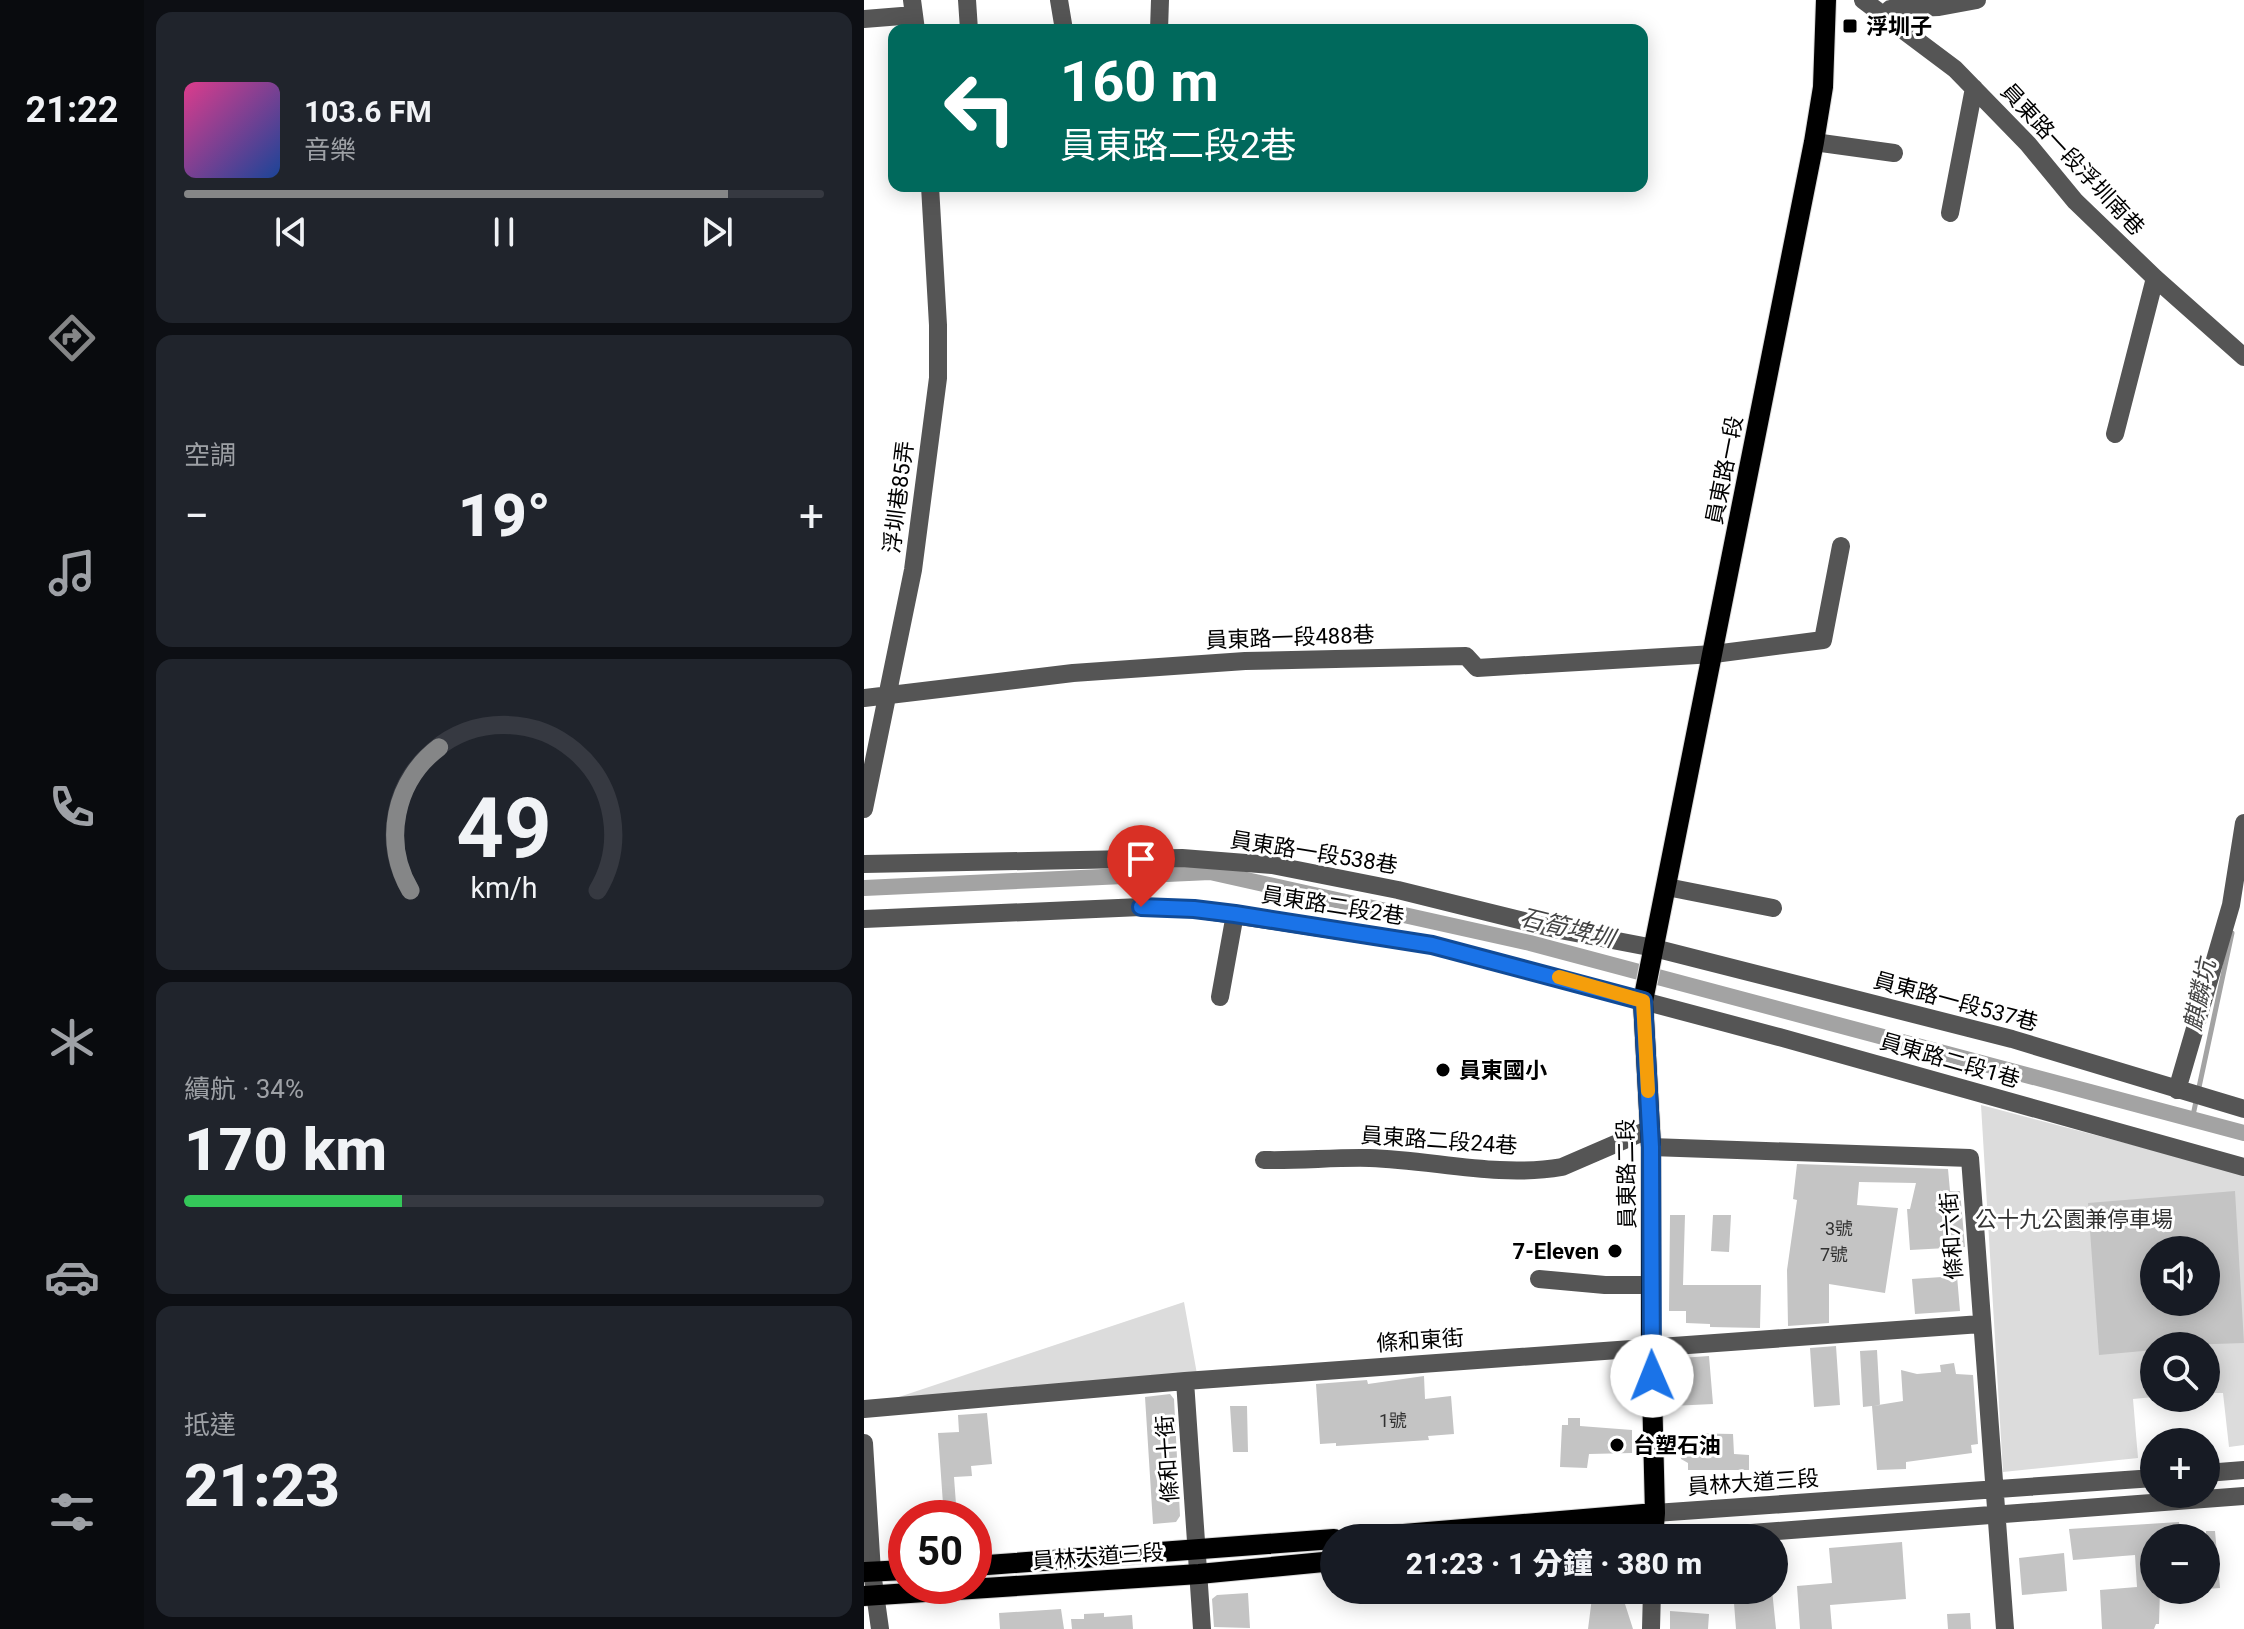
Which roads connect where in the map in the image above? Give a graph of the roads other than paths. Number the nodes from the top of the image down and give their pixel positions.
1 (967, 0) edge
2 (1059, 0) edge
3 (1160, 0) edge
4 (1826, 0) edge
5 (1863, 0) edge
6 (1977, 0) edge
7 (1891, 8) edge
8 (914, 15) edge
9 (864, 19) edge
10 (969, 24) edge
11 (1063, 24) edge
12 (1159, 24) edge
13 (1974, 88) junction
14 (1814, 142) junction
15 (1894, 153) dead end
16 (930, 192) edge
17 (1950, 213) dead end
18 (2155, 278) junction
19 (2244, 357) edge
20 (2115, 434) dead end
21 (1841, 546) dead end
22 (1714, 654) junction
23 (887, 695) junction
24 (864, 698) edge
25 (864, 809) edge
26 (2244, 823) edge
27 (864, 864) edge
28 (1667, 887) junction
29 (1773, 908) dead end
30 (1235, 914) junction
31 (864, 919) edge
32 (1654, 948) junction
33 (1220, 997) dead end
34 (1643, 1001) junction
35 (2177, 1090) junction
36 (2244, 1109) edge
37 (1650, 1138) junction
38 (1264, 1160) dead end
39 (2244, 1167) edge
40 (1539, 1279) dead end
41 (1651, 1285) junction
42 (1981, 1324) junction
43 (1651, 1348) junction
44 (1185, 1381) junction
45 (864, 1409) edge
46 (864, 1443) edge
47 (2244, 1470) edge
48 (2220, 1472) edge
49 (2140, 1479) edge
50 (1997, 1487) junction
51 (2244, 1496) edge
52 (1655, 1513) junction
53 (1996, 1514) junction
54 (1523, 1524) edge
55 (1654, 1524) edge
56 (1788, 1530) edge
57 (1320, 1540) edge
58 (1198, 1551) junction
59 (1320, 1562) edge
60 (992, 1565) edge
61 (888, 1571) edge
62 (868, 1572) edge
63 (1199, 1574) junction
64 (870, 1595) edge
65 (1649, 1604) edge
66 (880, 1629) edge
67 (1202, 1629) edge
68 (1651, 1629) edge
69 (2005, 1629) edge

1 - 10 street
2 - 11 street
3 - 12 street
4 - 14 main road, 員東路一段
5 - 7 street, 員東路一段浮圳南巷
6 - 7 street
7 - 13 street, 員東路一段浮圳南巷
8 - 9 street
13 - 17 street
13 - 18 street, 員東路一段浮圳南巷
14 - 15 street
14 - 22 main road, 員東路一段
16 - 23 street, 浮圳巷85弄
18 - 19 street, 員東路一段浮圳南巷
18 - 20 street
21 - 22 street
22 - 23 street, 員東路一段488巷
22 - 28 main road, 員東路一段
23 - 24 street, 員東路一段488巷
23 - 25 street, 浮圳巷85弄
26 - 35 street
27 - 32 street, 員東路一段538巷
28 - 29 street
28 - 32 main road, 員東路一段
30 - 31 street, 員東路二段2巷
30 - 33 street
30 - 34 street, 員東路二段2巷
32 - 34 main road, 員東路二段
32 - 35 street, 員東路一段537巷
34 - 37 main road, 員東路二段
34 - 39 street, 員東路二段1巷
35 - 36 street, 員東路一段537巷
37 - 38 street, 員東路二段24巷
37 - 41 main road, 員東路二段
37 - 42 street, 條和六街
40 - 41 street
41 - 43 main road, 員東路二段
42 - 43 street, 條和東街
42 - 50 street, 條和六街
43 - 44 street, 條和東街
43 - 52 main road, 員東路二段
44 - 45 street, 條和東街
44 - 58 street, 條和十街
46 - 62 street
47 - 48 street
49 - 50 street, 員林大道三段
50 - 52 street, 員林大道三段
50 - 53 street, 條和六街
51 - 53 street
52 - 54 main road, 員林大道三段
52 - 55 main road, 員東路二段
53 - 56 street
53 - 69 street, 條和六街
57 - 58 main road, 員林大道三段
58 - 60 main road, 員林大道三段
58 - 63 street, 條和十街
59 - 63 main road, 員林大道三段
61 - 62 main road
62 - 64 street
63 - 64 main road, 員林大道三段
63 - 67 street, 條和十街
64 - 66 street
65 - 68 street

